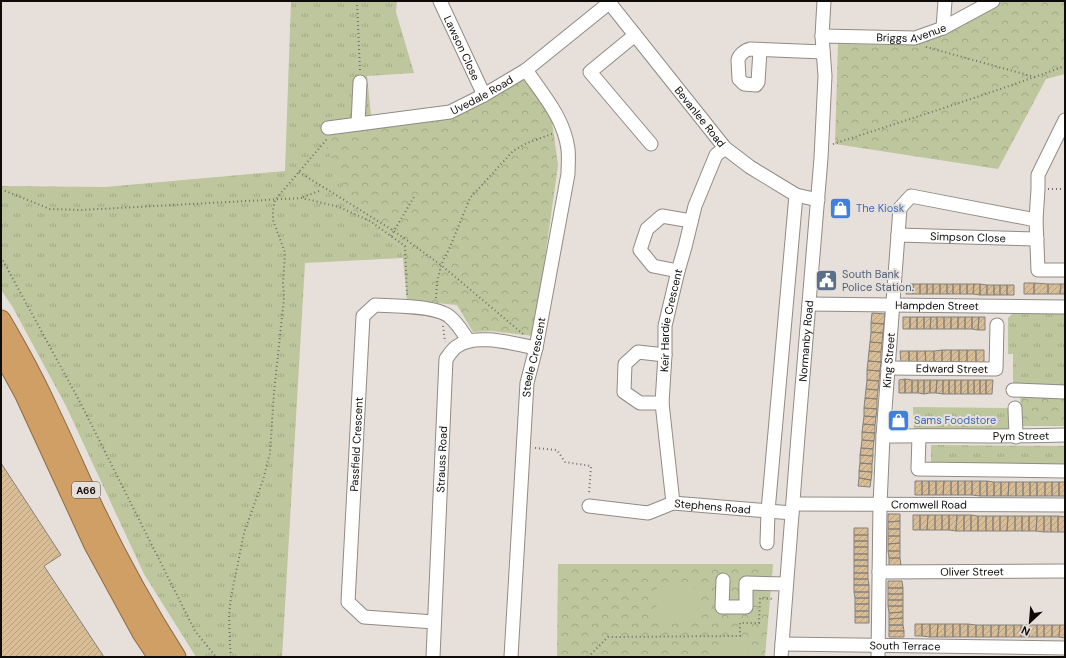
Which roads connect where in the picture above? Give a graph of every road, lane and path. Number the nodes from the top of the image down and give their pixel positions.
1 (357, 1) edge
2 (440, 1) edge
3 (824, 1) edge
4 (945, 1) edge
5 (993, 1) edge
6 (609, 2) edge
7 (943, 28) junction
8 (635, 35) junction
9 (822, 36) junction
10 (915, 38) junction
11 (760, 50) dead end
12 (824, 52) junction
13 (1065, 66) edge
14 (526, 70) junction
15 (1036, 77) junction
16 (360, 82) joint
17 (484, 95) junction
18 (1065, 120) edge
19 (358, 124) junction
20 (333, 127) joint
21 (564, 130) junction
22 (651, 144) dead end
23 (822, 147) junction
24 (725, 148) junction
25 (299, 172) junction
26 (1038, 189) junction
27 (1065, 189) edge
28 (1, 190) edge
29 (319, 191) dead end
30 (796, 195) junction
31 (414, 197) dead end
32 (302, 198) junction
33 (276, 200) junction
34 (818, 200) junction
35 (1036, 220) junction
36 (691, 221) junction
37 (394, 231) junction
38 (898, 235) junction
39 (391, 236) junction
40 (1037, 239) junction
41 (1, 257) edge
42 (441, 265) junction
43 (1065, 270) edge
44 (678, 271) junction
45 (809, 304) junction
46 (893, 305) junction
47 (408, 306) junction
48 (1065, 308) edge
49 (434, 309) junction
50 (1, 320) edge
51 (997, 325) dead end
52 (468, 340) junction
53 (536, 348) junction
54 (1, 352) edge
55 (665, 355) junction
56 (446, 359) junction
57 (888, 368) junction
58 (1013, 390) dead end
59 (1065, 392) edge
60 (662, 403) junction
61 (1015, 408) dead end
62 (1065, 435) edge
63 (883, 436) junction
64 (919, 436) junction
65 (1016, 437) junction
66 (524, 446) junction
67 (1065, 471) edge
68 (673, 503) junction
69 (880, 505) junction
70 (1065, 505) edge
71 (589, 506) joint
72 (792, 509) junction
73 (768, 511) junction
74 (766, 543) dead end
75 (1065, 571) edge
76 (879, 572) junction
77 (723, 580) dead end
78 (786, 584) junction
79 (785, 600) junction
80 (434, 622) junction
81 (1064, 648) edge
82 (782, 651) edge
83 (878, 652) edge
84 (158, 657) edge
85 (176, 657) edge
86 (216, 657) edge
87 (232, 657) edge
88 (432, 657) edge
89 (511, 657) edge
90 (588, 657) edge

1 - 16 path
2 - 17 street, Lawson Close
3 - 9 street, Normanby Road
4 - 7 street
5 - 7 street, Briggs Avenue
6 - 8 street, Bevanlee Road
6 - 14 street, Uvedale Road
7 - 10 street, Briggs Avenue
8 - 22 street
8 - 24 street, Bevanlee Road
9 - 10 street, Briggs Avenue
9 - 12 street, Normanby Road
10 - 15 path
11 - 12 street
12 - 23 street, Normanby Road
13 - 15 path
14 - 17 street, Uvedale Road
14 - 21 street, Steele Crescent
15 - 23 path
16 - 19 street
17 - 19 street, Uvedale Road
18 - 26 street
19 - 20 street, Uvedale Road
20 - 25 path
21 - 42 path
21 - 53 street, Steele Crescent
23 - 34 street, Normanby Road
24 - 30 street, Bevanlee Road
24 - 36 street, Keir Hardie Crescent
25 - 33 path
25 - 37 path
26 - 27 path
26 - 35 street
28 - 33 path
29 - 32 path
30 - 34 street, Bevanlee Road
30 - 73 street
31 - 37 path
32 - 33 path
32 - 39 path
33 - 87 path
34 - 45 street, Normanby Road
35 - 38 street, King Street
35 - 40 street
36 - 44 street, Keir Hardie Crescent
36 - 44 street
37 - 39 path
37 - 42 path
38 - 40 street, Simpson Close
38 - 46 street, King Street
39 - 47 path
40 - 43 street
41 - 86 path
42 - 49 path
42 - 53 path
44 - 55 street, Keir Hardie Crescent
45 - 46 street, Hampden Street
45 - 72 street, Normanby Road
46 - 48 street, Hampden Street
46 - 57 street, King Street
47 - 49 street, Passfield Crescent
47 - 80 street, Passfield Crescent
49 - 52 street, Passfield Crescent
49 - 56 path
50 - 85 highway, A66
51 - 57 street, Edward Street
52 - 53 street
52 - 56 street
53 - 66 street, Steele Crescent
54 - 84 highway, A66
55 - 60 street, Keir Hardie Crescent
55 - 60 street
56 - 80 street, Strauss Road
57 - 63 street, King Street
58 - 59 street
60 - 68 street, Keir Hardie Crescent
61 - 65 street
62 - 65 street, Pym Street
63 - 64 street
63 - 69 street, King Street
64 - 65 street, Pym Street
64 - 67 street
66 - 71 path
66 - 89 street, Steele Crescent
68 - 71 street, Stephens Road
68 - 73 street, Stephens Road
69 - 70 street, Cromwell Road
69 - 72 street, Cromwell Road
69 - 76 street, King Street
72 - 73 street, Stephens Road
72 - 78 street, Normanby Road
73 - 74 street
75 - 76 street, Oliver Street
76 - 83 street, King Street
77 - 78 street
78 - 79 street, Normanby Road
79 - 82 street, Normanby Road
79 - 90 path
80 - 88 street, Strauss Road
81 - 83 street, South Terrace
82 - 83 street, South Terrace

